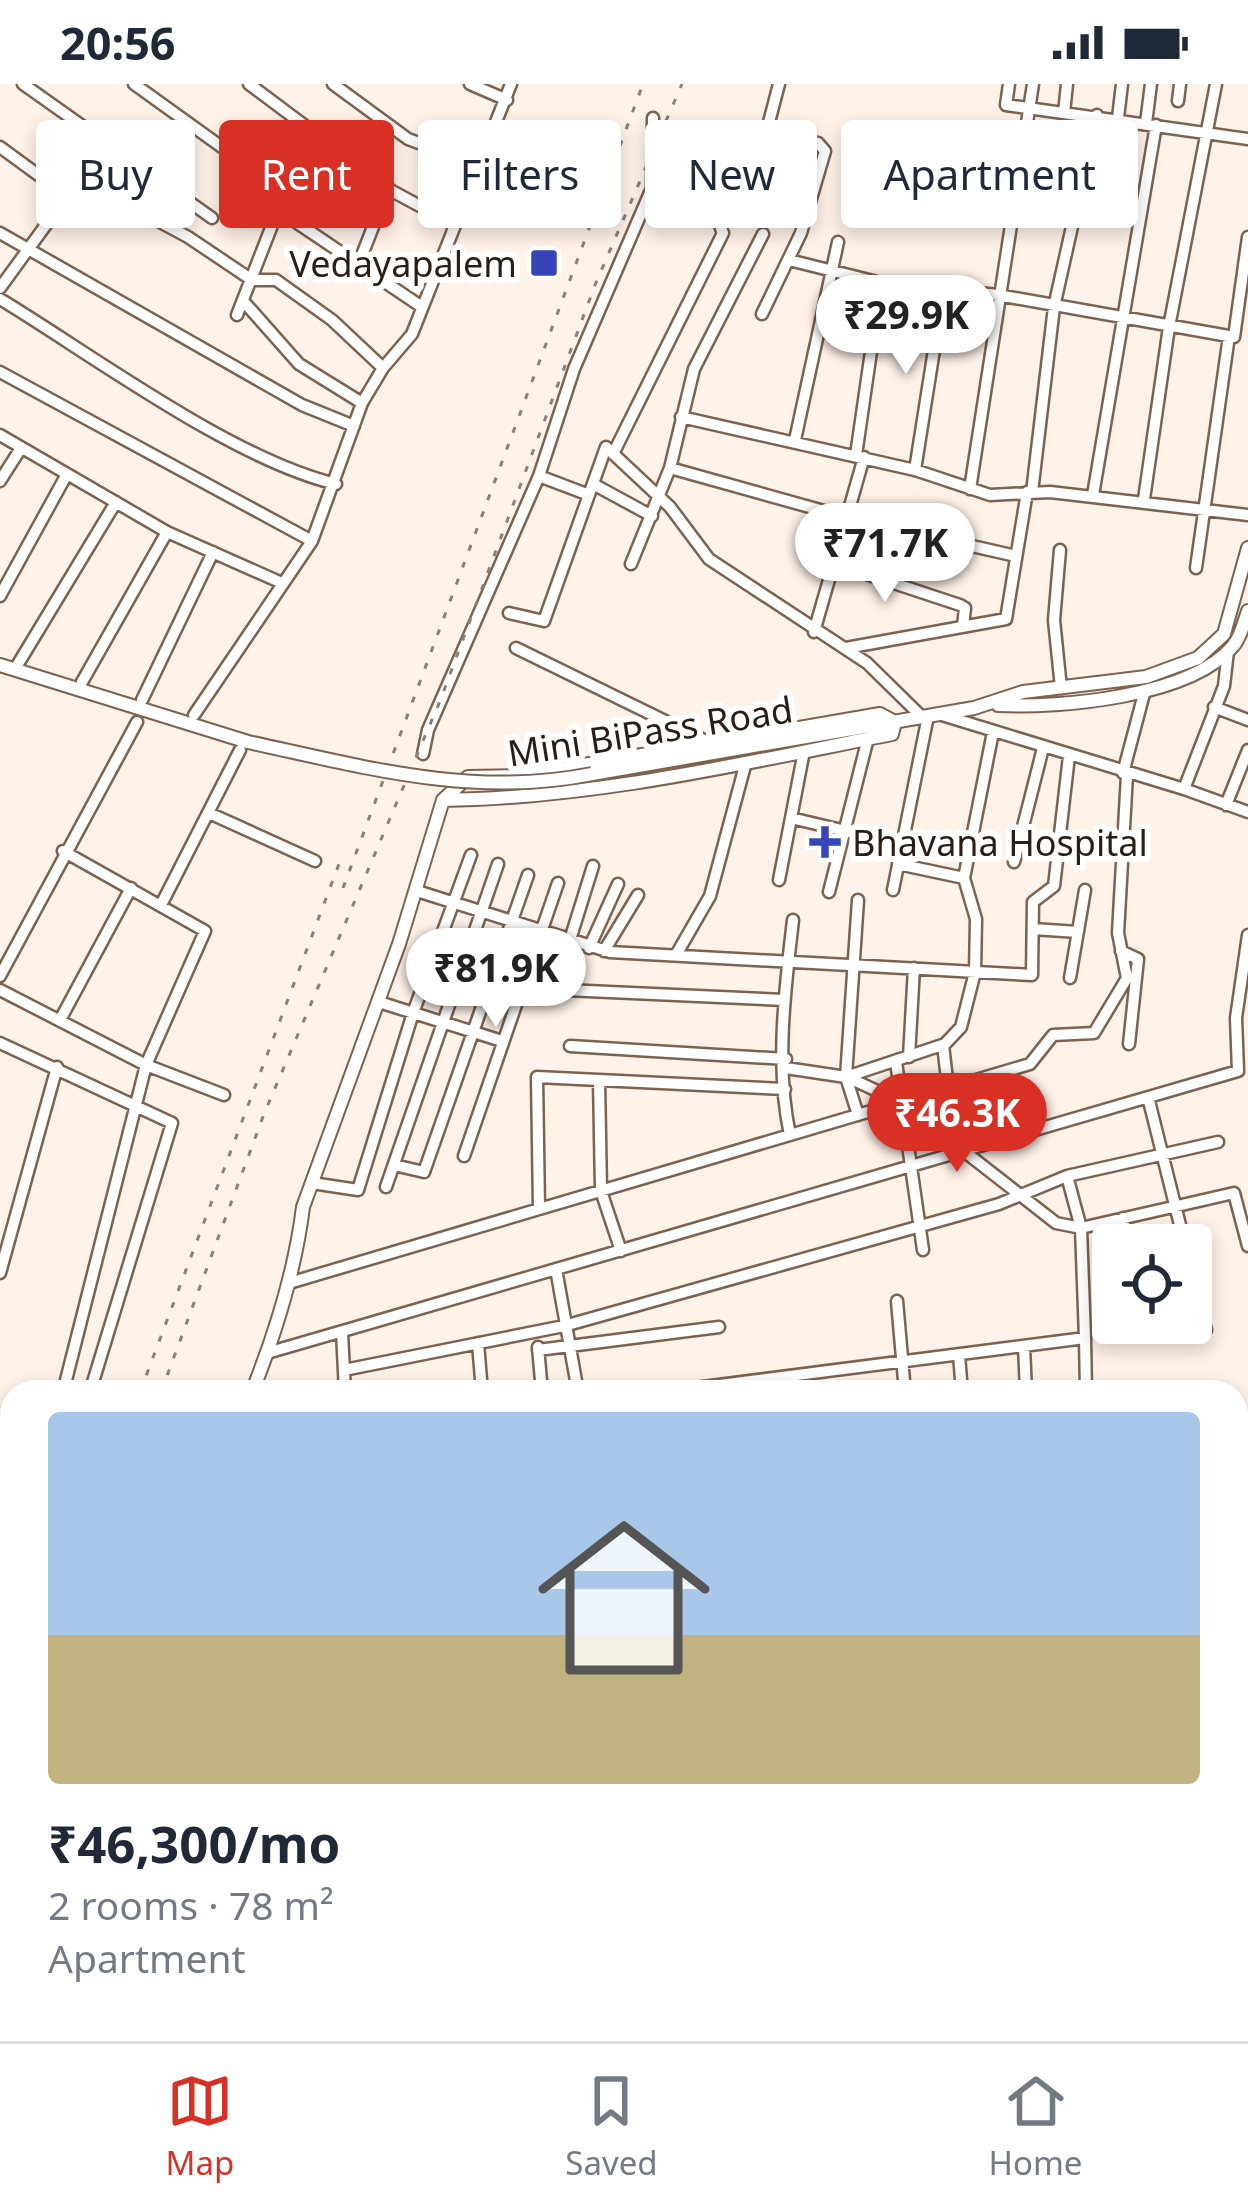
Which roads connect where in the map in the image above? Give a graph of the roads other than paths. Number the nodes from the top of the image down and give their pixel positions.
1 (23, 84) edge
2 (134, 84) edge
3 (249, 84) edge
4 (333, 84) edge
5 (470, 84) edge
6 (511, 84) edge
7 (779, 84) edge
8 (1009, 84) edge
9 (1034, 84) edge
10 (1067, 84) edge
11 (1123, 84) edge
12 (1150, 84) edge
13 (1180, 84) edge
14 (1216, 84) edge
15 (507, 100) junction
16 (1178, 101) dead end
17 (1029, 106) junction
18 (1064, 113) junction
19 (1097, 115) junction
20 (653, 118) dead end
21 (1118, 118) junction
22 (297, 120) edge
23 (498, 120) edge
24 (769, 120) edge
25 (1151, 124) junction
26 (1210, 133) junction
27 (1248, 139) edge
28 (418, 142) edge
29 (817, 143) edge
30 (219, 145) edge
31 (0, 147) edge
32 (36, 173) edge
33 (817, 176) edge
34 (212, 218) dead end
35 (44, 228) edge
36 (163, 228) edge
37 (373, 228) edge
38 (454, 228) edge
39 (721, 228) edge
40 (800, 228) edge
41 (0, 233) edge
42 (763, 234) dead end
43 (1248, 237) edge
44 (838, 242) dead end
45 (28, 250) junction
46 (790, 260) junction
47 (359, 263) junction
48 (831, 271) junction
49 (252, 280) junction
50 (881, 283) junction
51 (0, 288) edge
52 (943, 292) junction
53 (998, 295) junction
54 (0, 298) edge
55 (245, 303) junction
56 (422, 307) junction
57 (1054, 308) junction
58 (762, 314) dead end
59 (236, 315) dead end
60 (1120, 320) junction
61 (1168, 327) junction
62 (1237, 338) edge
63 (383, 368) junction
64 (0, 372) edge
65 (362, 403) junction
66 (681, 417) junction
67 (354, 426) junction
68 (0, 435) edge
69 (794, 440) junction
70 (21, 448) junction
71 (613, 454) junction
72 (860, 456) junction
73 (670, 468) junction
74 (915, 470) junction
75 (67, 474) junction
76 (539, 476) junction
77 (0, 482) edge
78 (336, 484) junction
79 (591, 489) junction
80 (970, 490) junction
81 (1029, 492) junction
82 (1093, 495) junction
83 (661, 498) junction
84 (1144, 499) junction
85 (116, 502) junction
86 (1203, 509) junction
87 (1248, 515) edge
88 (652, 516) junction
89 (849, 518) junction
90 (167, 532) junction
91 (312, 541) junction
92 (1248, 548) edge
93 (1060, 550) dead end
94 (213, 552) junction
95 (1016, 556) junction
96 (631, 564) dead end
97 (836, 564) junction
98 (1196, 568) dead end
99 (282, 583) junction
100 (0, 596) edge
101 (1248, 611) edge
102 (509, 614) dead end
103 (963, 626) junction
104 (814, 632) junction
105 (516, 648) dead end
106 (846, 648) junction
107 (1228, 650) junction
108 (0, 653) edge
109 (0, 665) edge
110 (15, 669) junction
111 (82, 682) dead end
112 (1061, 688) junction
113 (1145, 690) junction
114 (142, 700) dead end
115 (989, 704) junction
116 (1214, 707) junction
117 (194, 715) dead end
118 (929, 716) junction
119 (1248, 720) edge
120 (137, 722) dead end
121 (895, 722) junction
122 (993, 732) junction
123 (868, 738) junction
124 (710, 743) junction
125 (1043, 748) junction
126 (240, 750) dead end
127 (1248, 750) edge
128 (804, 751) junction
129 (423, 754) dead end
130 (1069, 756) junction
131 (746, 762) junction
132 (1125, 774) junction
133 (1184, 789) junction
134 (442, 800) junction
135 (1226, 805) junction
136 (1248, 812) edge
137 (209, 813) junction
138 (791, 818) junction
139 (845, 831) junction
140 (901, 844) junction
141 (63, 851) junction
142 (471, 855) dead end
143 (315, 861) dead end
144 (1014, 862) dead end
145 (498, 864) dead end
146 (898, 864) junction
147 (593, 866) dead end
148 (528, 874) dead end
149 (964, 878) junction
150 (779, 880) dead end
151 (558, 883) dead end
152 (618, 884) dead end
153 (131, 888) junction
154 (892, 890) dead end
155 (1085, 890) dead end
156 (417, 891) junction
157 (829, 892) dead end
158 (638, 895) dead end
159 (858, 900) dead end
160 (453, 903) junction
161 (161, 905) junction
162 (481, 911) junction
163 (512, 920) junction
164 (794, 920) dead end
165 (1033, 929) junction
166 (1078, 932) junction
167 (542, 933) junction
168 (1248, 935) edge
169 (569, 944) junction
170 (589, 948) junction
171 (604, 951) junction
172 (1121, 951) junction
173 (676, 955) junction
174 (788, 961) junction
175 (852, 964) junction
176 (914, 968) junction
177 (975, 972) junction
178 (0, 976) edge
179 (1070, 978) dead end
180 (543, 989) dead end
181 (0, 990) edge
182 (784, 1000) junction
183 (379, 1002) junction
184 (413, 1013) junction
185 (60, 1020) junction
186 (443, 1022) junction
187 (471, 1031) junction
188 (502, 1041) junction
189 (0, 1043) edge
190 (1129, 1044) dead end
191 (943, 1045) junction
192 (571, 1046) dead end
193 (903, 1059) junction
194 (786, 1064) junction
195 (146, 1065) junction
196 (57, 1067) junction
197 (846, 1077) junction
198 (599, 1080) junction
199 (948, 1088) junction
200 (784, 1089) junction
201 (224, 1095) dead end
202 (1148, 1097) junction
203 (902, 1102) junction
204 (135, 1106) junction
205 (858, 1115) junction
206 (790, 1135) junction
207 (1219, 1142) dead end
208 (963, 1151) junction
209 (1163, 1155) junction
210 (464, 1156) dead end
211 (394, 1165) junction
212 (912, 1166) junction
213 (1067, 1176) junction
214 (312, 1184) junction
215 (386, 1187) dead end
216 (601, 1190) junction
217 (1022, 1195) junction
218 (1175, 1205) junction
219 (539, 1209) junction
220 (1243, 1210) edge
221 (1123, 1218) junction
222 (1124, 1224) edge
223 (1180, 1224) edge
224 (920, 1226) junction
225 (1081, 1228) junction
226 (1248, 1246) edge
227 (923, 1250) dead end
228 (621, 1251) junction
229 (556, 1269) junction
230 (0, 1273) edge
231 (289, 1283) junction
232 (897, 1301) dead end
233 (564, 1326) junction
234 (719, 1327) dead end
235 (536, 1331) junction
236 (342, 1332) junction
237 (1085, 1338) junction
238 (478, 1343) junction
239 (568, 1345) junction
240 (1024, 1346) junction
241 (538, 1350) junction
242 (267, 1354) junction
243 (959, 1354) junction
244 (902, 1362) junction
245 (344, 1370) junction
246 (66, 1380) edge
247 (94, 1380) edge
248 (257, 1380) edge
249 (344, 1380) edge
250 (481, 1380) edge
251 (541, 1380) edge
252 (575, 1380) edge
253 (759, 1380) edge
254 (903, 1380) edge
255 (961, 1380) edge
256 (1025, 1380) edge
257 (1086, 1380) edge

1 - 34 street
2 - 30 street
3 - 22 street
4 - 28 street
5 - 15 street
6 - 15 street
7 - 24 street
8 - 17 street
9 - 17 street
10 - 18 street
11 - 21 street
12 - 25 street
13 - 16 street
14 - 26 street
15 - 23 street
17 - 18 street
17 - 53 street
18 - 19 street
19 - 21 street
19 - 57 street
20 - 76 street
21 - 25 street
25 - 26 street
25 - 60 street
26 - 27 street
26 - 61 street
29 - 33 street
31 - 32 street
35 - 45 street
36 - 49 street
37 - 47 street
38 - 56 street
39 - 71 street
40 - 46 street
41 - 45 street
42 - 66 street
43 - 62 street
44 - 48 street
45 - 51 street
45 - 67 street
46 - 48 street
46 - 58 street
47 - 49 street
47 - 56 street
48 - 50 street
48 - 69 street
49 - 55 street
49 - 63 street
50 - 52 street
50 - 72 street
52 - 53 street
52 - 74 street
53 - 57 street
53 - 80 street
54 - 78 street
55 - 59 street
55 - 65 street
56 - 63 street
57 - 60 street
57 - 81 street
60 - 61 street
60 - 82 street
61 - 62 street
61 - 84 street
62 - 86 street
63 - 65 street
64 - 91 street
65 - 67 street
66 - 69 street
66 - 73 street
67 - 78 street
68 - 70 street
69 - 72 street
70 - 75 street
70 - 77 street
71 - 79 street
71 - 83 street
72 - 74 street
72 - 89 street
73 - 83 street
73 - 89 street
74 - 80 street
75 - 85 street
75 - 100 street
76 - 79 street
76 - 129 street
78 - 91 street
79 - 88 street
79 - 102 street
80 - 81 street
81 - 82 street
81 - 95 street
82 - 84 street
83 - 88 street
83 - 104 street
84 - 86 street
85 - 90 street
85 - 110 street
86 - 87 street
86 - 98 street
88 - 96 street
89 - 95 street
89 - 97 street
90 - 94 street
90 - 111 street
91 - 99 street
92 - 112 street, Mini BiPass Road
93 - 112 street
94 - 99 street
94 - 114 street
95 - 103 street
97 - 103 street
97 - 104 street
99 - 117 street
101 - 107 street
103 - 106 street
104 - 106 street
105 - 124 street
106 - 118 street
107 - 113 street
107 - 116 street
108 - 110 street, Mini BiPass Road
109 - 110 street
110 - 121 street, Mini BiPass Road, bridge
112 - 115 street, Mini BiPass Road
113 - 115 street
113 - 132 street
115 - 118 street, Mini BiPass Road
116 - 119 street
116 - 133 street
118 - 121 street, Mini BiPass Road
118 - 122 street
118 - 140 street
120 - 141 street
121 - 123 street
121 - 124 street
122 - 125 street
122 - 149 street
123 - 128 street
123 - 139 street
124 - 134 street
125 - 130 street
125 - 144 street
126 - 137 street
127 - 135 street
128 - 131 street
128 - 138 street
130 - 132 street
130 - 165 street
131 - 134 street
131 - 173 street
132 - 133 street
132 - 172 street
133 - 135 street
134 - 156 street
135 - 136 street
137 - 143 street
137 - 161 street
138 - 139 street
138 - 150 street
139 - 140 street
139 - 157 street
140 - 146 street
141 - 153 street
141 - 178 street
142 - 160 street
145 - 162 street
146 - 149 street
146 - 154 street
147 - 169 street
148 - 163 street
149 - 177 street
151 - 167 street
152 - 170 street
153 - 161 street
153 - 185 street
155 - 166 street
156 - 160 street
156 - 183 street
158 - 171 street
159 - 175 street
160 - 162 street
160 - 184 street
161 - 195 street
162 - 163 street
162 - 186 street
163 - 167 street
163 - 187 street
164 - 174 street
165 - 166 street
165 - 177 street
166 - 179 street
167 - 169 street
167 - 188 street
168 - 202 street
169 - 170 street
170 - 171 street
171 - 173 street
172 - 190 street
172 - 199 street
173 - 174 street
174 - 175 street
174 - 182 street
175 - 176 street
175 - 197 street
176 - 177 street
176 - 193 street
177 - 191 street
180 - 182 street
181 - 185 street
182 - 194 street
183 - 184 street
183 - 214 street
184 - 186 street
184 - 214 street
185 - 195 street
186 - 187 street
186 - 211 street
187 - 188 street
187 - 211 street
188 - 210 street
189 - 196 street
191 - 193 street
191 - 199 street
192 - 194 street
193 - 197 street
193 - 203 street
194 - 197 street
194 - 200 street
195 - 201 street
195 - 204 street
196 - 204 street
196 - 230 street
197 - 203 street
197 - 205 street
198 - 200 street
198 - 216 street
198 - 219 street
199 - 203 street
200 - 206 street
202 - 208 street
202 - 209 street
203 - 205 street
203 - 208 street
203 - 212 street
204 - 246 street
204 - 247 street
205 - 206 street
206 - 216 street
207 - 209 street
208 - 212 street
208 - 217 street
209 - 213 street
209 - 218 street
211 - 215 street
212 - 224 street
212 - 228 street
213 - 217 street
213 - 225 street
214 - 231 street
216 - 219 street
216 - 228 street
217 - 224 street
217 - 225 street
218 - 220 street
218 - 221 street
218 - 223 street
219 - 231 street
220 - 226 street
221 - 222 street
221 - 225 street
224 - 227 street
224 - 233 street
225 - 237 street
228 - 229 street
229 - 233 street
229 - 236 street
231 - 242 street
232 - 244 street
233 - 235 street
233 - 239 street
234 - 239 street
235 - 238 street
235 - 241 street
236 - 242 street
236 - 245 street
237 - 240 street
237 - 257 street
238 - 245 street
238 - 250 street
239 - 241 street
239 - 252 street
240 - 243 street
240 - 256 street
241 - 251 street
242 - 248 street
243 - 244 street
243 - 255 street
244 - 253 street
244 - 254 street
245 - 249 street

